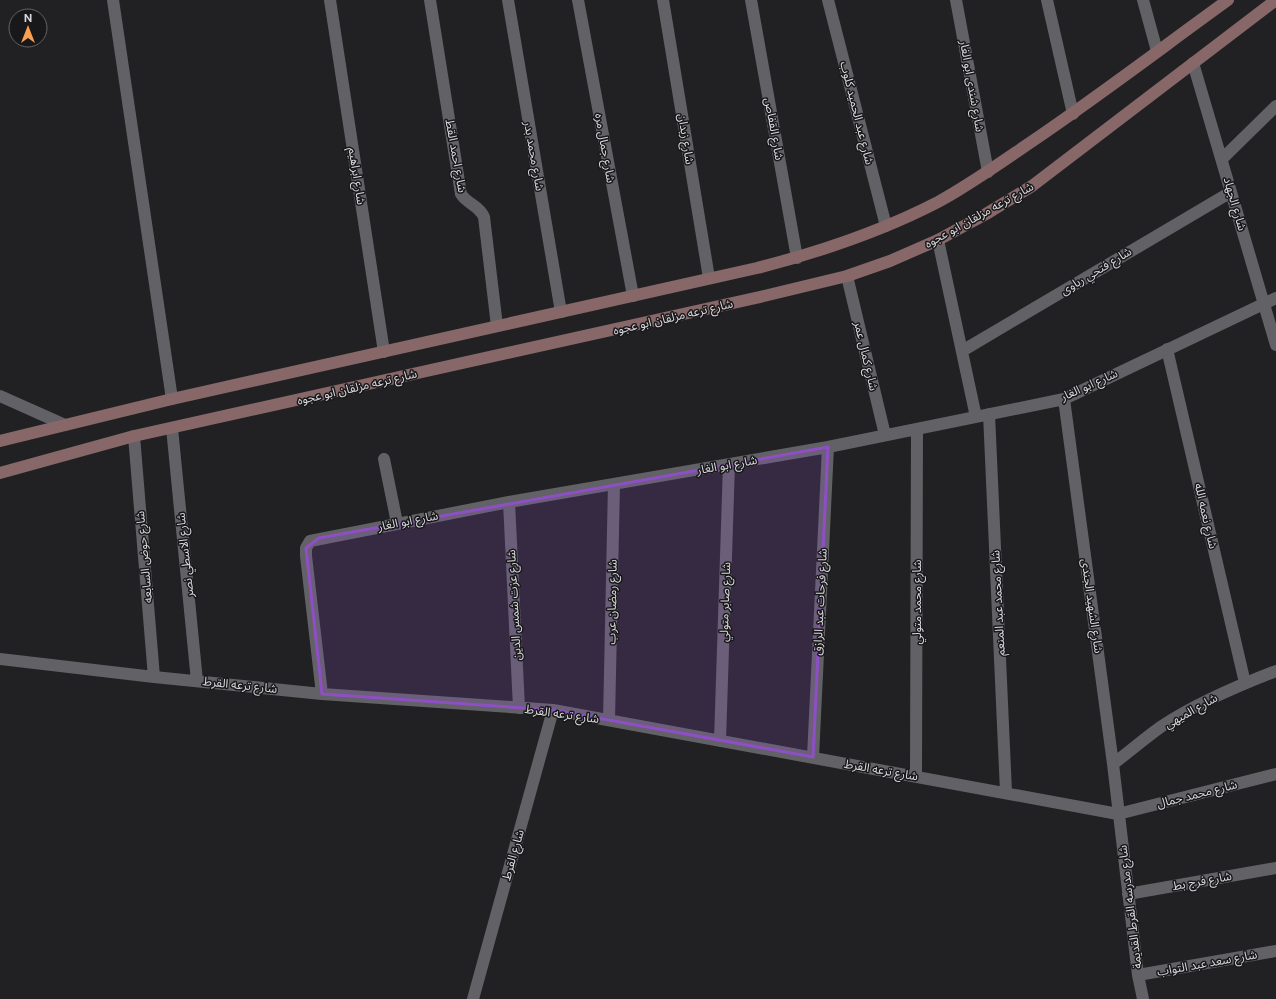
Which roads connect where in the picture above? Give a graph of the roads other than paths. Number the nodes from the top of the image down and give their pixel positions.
1 (113, 0) edge
2 (330, 0) edge
3 (430, 0) edge
4 (508, 0) edge
5 (578, 0) edge
6 (663, 0) edge
7 (751, 0) edge
8 (828, 0) edge
9 (956, 0) edge
10 (1047, 0) edge
11 (1143, 0) edge
12 (1228, 0) edge
13 (1276, 0) edge
14 (1157, 51) junction
15 (1193, 63) junction
16 (1276, 106) edge
17 (1073, 114) junction
18 (1222, 159) junction
19 (988, 172) junction
20 (1231, 192) junction
21 (886, 226) junction
22 (938, 240) junction
23 (797, 258) junction
24 (847, 276) junction
25 (709, 278) junction
26 (632, 296) junction
27 (1276, 298) edge
28 (1264, 303) junction
29 (561, 312) junction
30 (497, 326) junction
31 (1276, 345) edge
32 (1167, 349) junction
33 (962, 351) junction
34 (384, 352) junction
35 (0, 396) edge
36 (172, 399) junction
37 (1064, 399) junction
38 (989, 414) junction
39 (976, 417) junction
40 (65, 425) junction
41 (172, 428) junction
42 (917, 429) junction
43 (884, 435) junction
44 (134, 436) junction
45 (0, 441) edge
46 (828, 447) junction
47 (384, 459) dead end
48 (729, 464) junction
49 (0, 473) edge
50 (614, 484) junction
51 (509, 502) junction
52 (397, 524) junction
53 (0, 659) edge
54 (1276, 671) edge
55 (154, 677) junction
56 (197, 681) junction
57 (1245, 683) junction
58 (322, 694) junction
59 (519, 708) junction
60 (553, 710) junction
61 (609, 720) junction
62 (720, 740) junction
63 (813, 757) junction
64 (1113, 764) junction
65 (1276, 774) edge
66 (916, 776) junction
67 (1006, 792) junction
68 (1118, 814) junction
69 (1276, 868) edge
70 (1128, 894) junction
71 (1276, 951) edge
72 (1138, 974) junction
73 (473, 999) edge
74 (1143, 999) edge

1 - 36 street
2 - 34 street, شارع ابراهيم
3 - 30 street, شارع احمد القط
4 - 29 street, شارع محمد بدر
5 - 26 street, شارع جمال مره
6 - 25 street, شارع زيدان
7 - 23 street, شارع القفاص
8 - 21 street, شارع عبد الحميد كلوب
9 - 19 street, شارع شندى ابو الغار
10 - 17 street
11 - 14 street
12 - 14 main road
13 - 15 main road, شارع ترعه مزلقان ابو عجوه
14 - 17 main road
15 - 18 street, شارع الجهاد
15 - 22 main road, شارع ترعه مزلقان ابو عجوه
16 - 18 street
17 - 19 main road
18 - 20 street, شارع الجهاد
19 - 21 main road
20 - 28 street, شارع الجهاد
20 - 33 street, شارع فتحي رباوى
21 - 23 main road
22 - 24 main road, شارع ترعه مزلقان ابو عجوه
22 - 33 street
23 - 25 main road
24 - 41 main road, شارع ترعه مزلقان ابو عجوه
24 - 43 street, شارع كمال عمر
25 - 26 main road
26 - 29 main road
27 - 28 street, شارع ابو الغار
28 - 31 street, شارع الجهاد
28 - 32 street, شارع ابو الغار
29 - 30 main road
30 - 34 main road
32 - 37 street, شارع ابو الغار
32 - 57 street, شارع نعمه الله
33 - 39 street
34 - 36 main road
35 - 40 street
36 - 40 main road
37 - 38 street, شارع ابو الغار
37 - 64 street, شارع الشهيد الجندى
38 - 39 street, شارع ابو الغار
38 - 67 street, شارع محمد عبد المنعم
39 - 42 street, شارع ابو الغار
40 - 45 main road
41 - 44 main road, شارع ترعه مزلقان ابو عجوه
41 - 56 street, شارع الاسطي نصر
42 - 43 street, شارع ابو الغار
42 - 66 street, شارع محمد متولي
43 - 46 street, شارع ابو الغار
44 - 49 main road, شارع ترعه مزلقان ابو عجوه
44 - 55 street, شارع حوض السابعه
46 - 48 street, شارع ابو الغار
46 - 63 street, شارع فرحات عبد الرازق
47 - 52 street
48 - 50 street, شارع ابو الغار
48 - 62 street, شارع صابر متولي
50 - 51 street, شارع ابو الغار
50 - 61 street, شارع رمضان عرب
51 - 52 street, شارع ابو الغار
51 - 59 street, شارع عزت شمس الدين
52 - 58 street, شارع ابو الغار
53 - 55 street, شارع ترعه القرط
54 - 57 street, شارع الميهي
55 - 56 street, شارع ترعه القرط
56 - 58 street, شارع ترعه القرط
57 - 64 street, شارع الميهي
58 - 59 street, شارع ترعه القرط
59 - 60 street, شارع ترعه القرط
60 - 61 street, شارع ترعه القرط
60 - 73 street, شارع القرط
61 - 62 street, شارع ترعه القرط
62 - 63 street, شارع ترعه القرط
63 - 66 street, شارع ترعه القرط
64 - 68 street, شارع الشهيد الجندى
65 - 68 street, شارع محمد جمال
66 - 67 street, شارع ترعه القرط
67 - 68 street, شارع ترعه القرط
68 - 70 street, شارع مدرسه القرط القديمة
69 - 70 street, شارع فرج بط
70 - 72 street, شارع مدرسه القرط القديمة
71 - 72 street, شارع سعد عبد التواب
72 - 74 street, شارع مدرسه القرط القديمة

